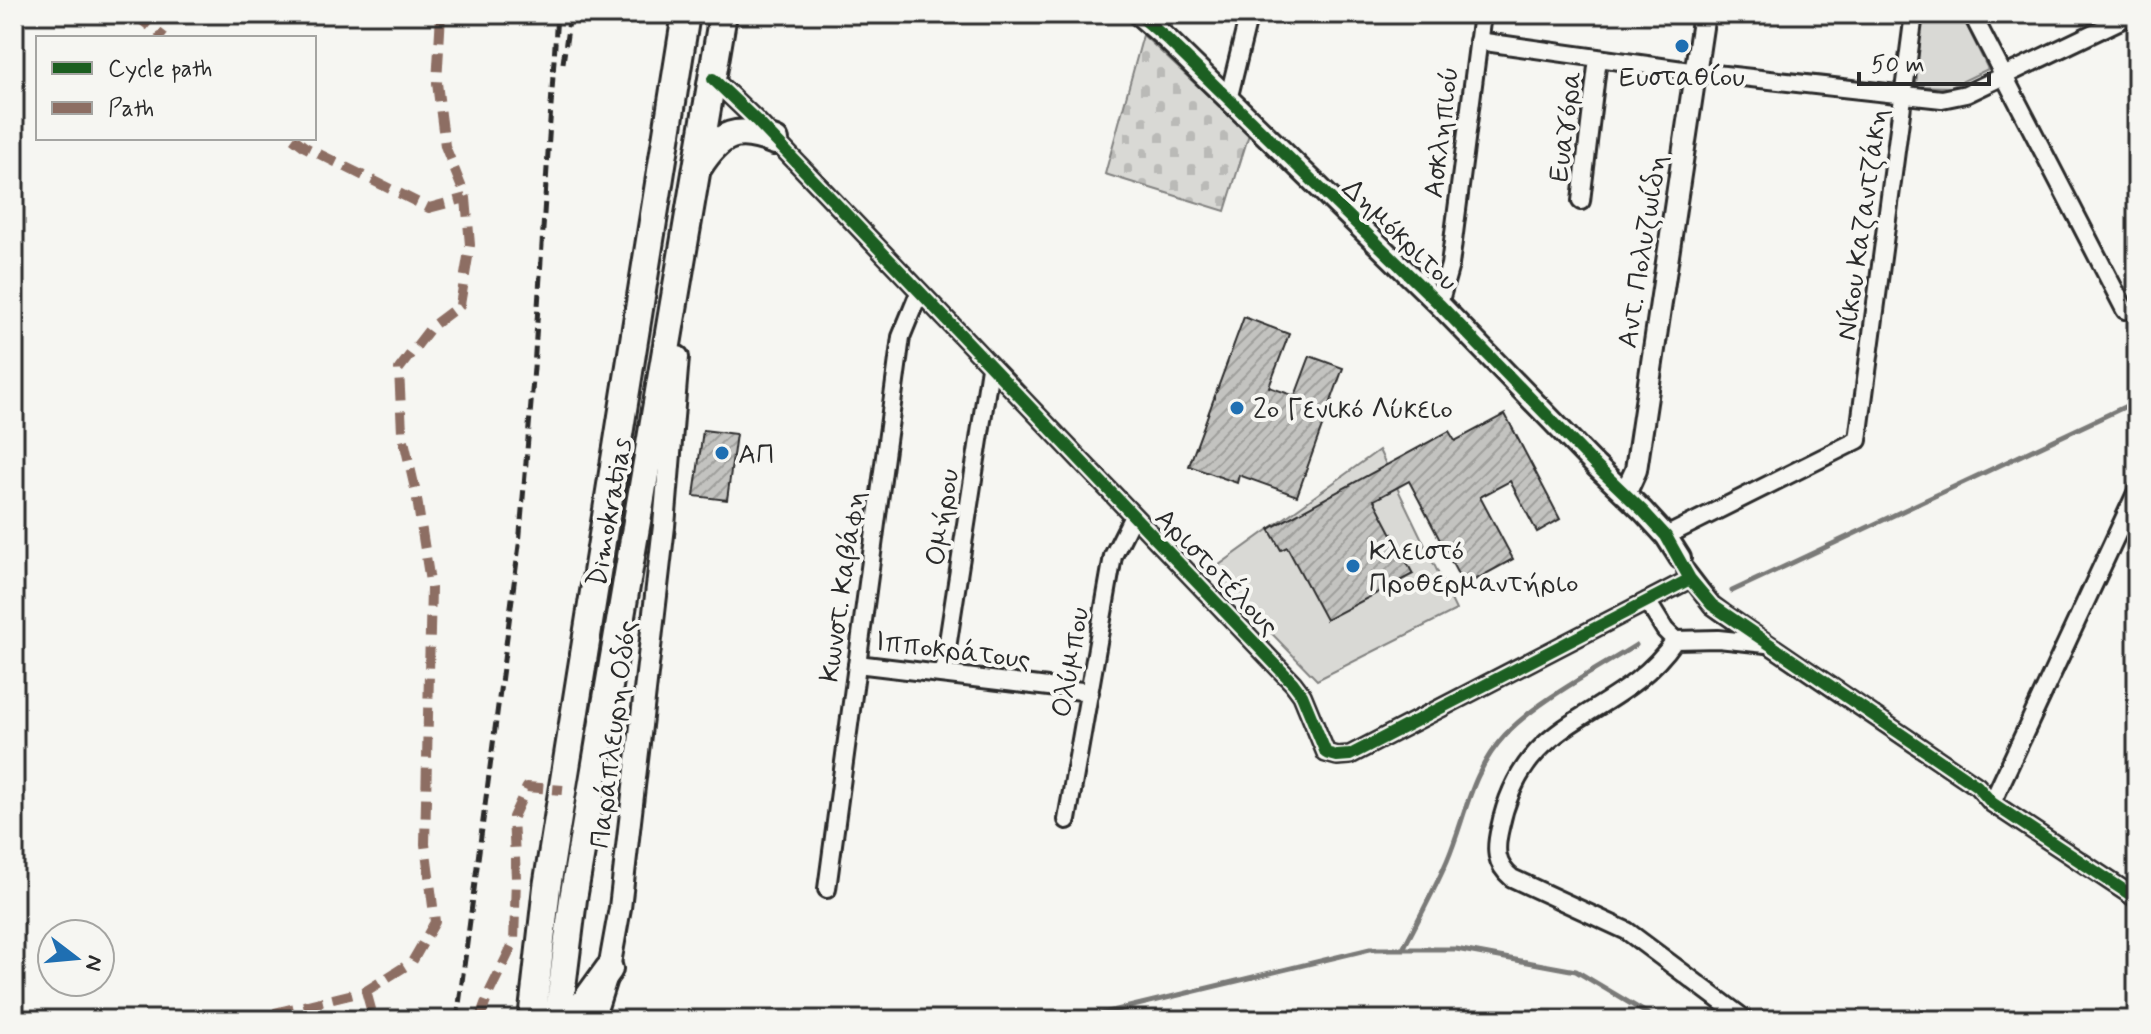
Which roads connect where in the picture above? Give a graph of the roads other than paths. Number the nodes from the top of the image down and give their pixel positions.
1 (686, 14) edge
2 (723, 14) edge
3 (1138, 14) edge
4 (1249, 14) edge
5 (1482, 14) edge
6 (1704, 14) edge
7 (1914, 14) edge
8 (1972, 14) edge
9 (2133, 14) edge
10 (1478, 41) junction
11 (1598, 58) junction
12 (1697, 72) junction
13 (2005, 75) junction
14 (713, 79) junction
15 (1904, 94) junction
16 (1228, 100) junction
17 (775, 141) junction
18 (699, 166) junction
19 (1581, 201) dead end
20 (680, 280) junction
21 (919, 293) junction
22 (1439, 304) junction
23 (2125, 310) dead end
24 (678, 357) joint
25 (990, 368) junction
26 (2137, 491) edge
27 (1625, 494) junction
28 (1133, 516) junction
29 (1666, 536) junction
30 (1680, 558) joint
31 (1690, 579) junction
32 (1647, 601) junction
33 (1675, 640) junction
34 (1768, 644) junction
35 (857, 664) junction
36 (943, 674) junction
37 (1090, 692) junction
38 (1992, 803) junction
39 (1067, 820) dead end
40 (827, 889) dead end
41 (2137, 899) edge
42 (609, 969) junction
43 (532, 1020) edge
44 (558, 1020) edge
45 (572, 1020) edge
46 (593, 1020) edge
47 (1746, 1020) edge

1 - 43 highway, Dimokratias
2 - 14 highway, Dimokratias
3 - 16 street, Δημόκριτου
4 - 16 street
5 - 10 street, Ασκληπιού
6 - 12 street, Αντ. Πολυζωίδη
7 - 15 street, Νίκου Καζαντζάκη
8 - 13 street
9 - 13 street
10 - 11 street
10 - 22 street, Ασκληπιού
11 - 12 street
11 - 19 street, Ευαγόρα
12 - 15 street
12 - 27 street, Αντ. Πολυζωίδη
13 - 15 street
13 - 23 street
14 - 17 street, Αριστοτέλους
14 - 18 highway, Dimokratias
15 - 29 street, Νίκου Καζαντζάκη
16 - 22 street, Δημόκριτου
17 - 18 highway
17 - 21 street, Αριστοτέλους
18 - 20 highway, Dimokratias
20 - 24 highway
20 - 44 highway, Dimokratias
21 - 25 street, Αριστοτέλους
21 - 35 street, Κωνστ. Καβάφη
22 - 27 street, Δημόκριτου
24 - 42 street, Παράπλευρη Οδός
25 - 28 street, Αριστοτέλους
25 - 36 street, Ομήρου
26 - 38 street
27 - 29 street, Δημόκριτου
28 - 32 street, Αριστοτέλους
28 - 37 street, Ολύμπου
29 - 30 street, Δημόκριτου
30 - 31 street
31 - 32 street, Αριστοτέλους
31 - 34 street
32 - 33 street
33 - 34 street
33 - 47 street
34 - 38 street
35 - 36 street, Ιπποκράτους
35 - 40 street, Κωνστ. Καβάφη
36 - 37 street, Ιπποκράτους
37 - 39 street, Ολύμπου
38 - 41 street
42 - 45 highway
42 - 46 street, Παράπλευρη Οδός

